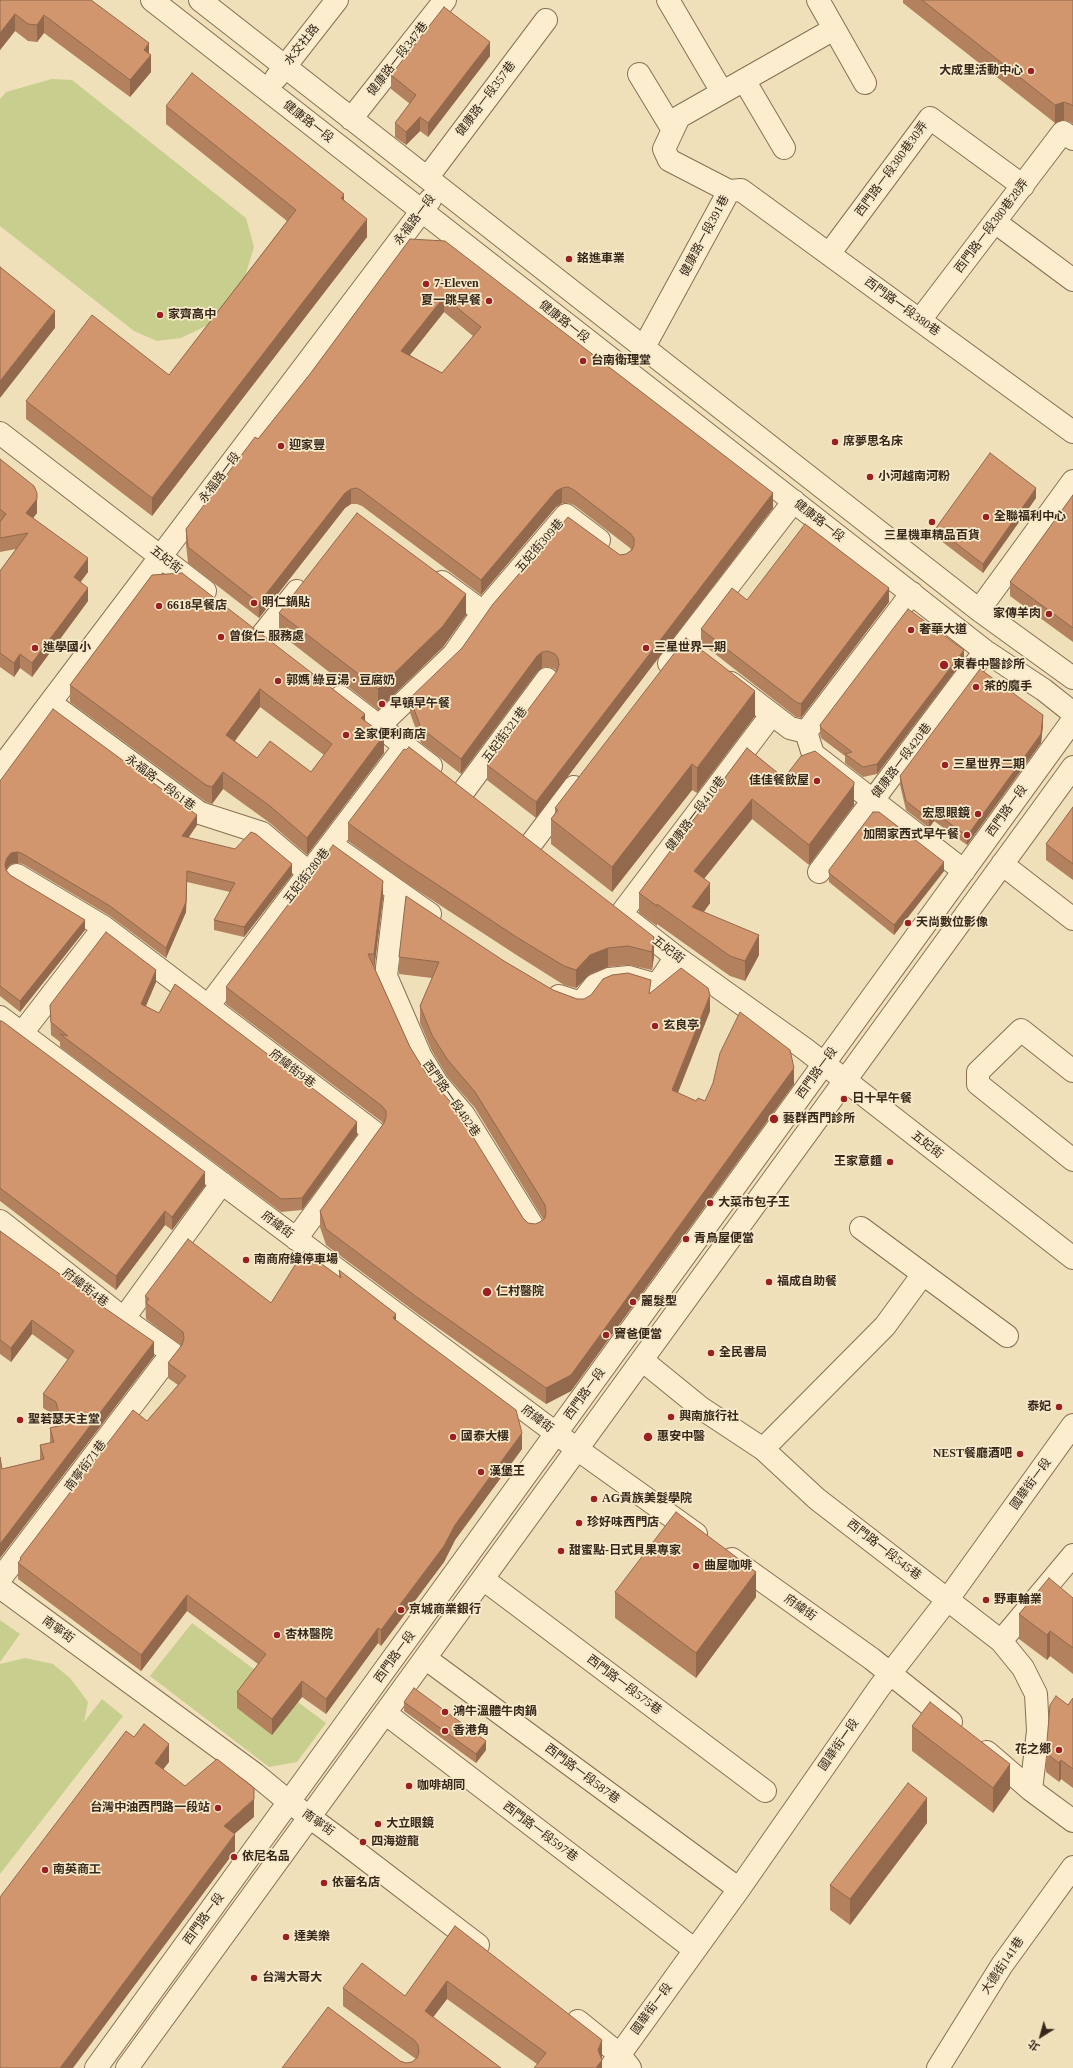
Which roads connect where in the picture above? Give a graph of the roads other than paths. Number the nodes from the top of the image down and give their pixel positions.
1 (152, 0) edge
2 (337, 0) edge
3 (445, 0) edge
4 (668, 0) edge
5 (818, 0) edge
6 (202, 1) edge
7 (546, 20) dead end
8 (834, 29) junction
9 (285, 67) junction
10 (639, 74) dead end
11 (744, 80) junction
12 (865, 83) dead end
13 (267, 90) junction
14 (722, 92) junction
15 (351, 119) junction
16 (673, 130) junction
17 (1068, 136) edge
18 (784, 148) dead end
19 (433, 183) junction
20 (1022, 186) junction
21 (729, 191) junction
22 (421, 211) junction
23 (995, 222) junction
24 (829, 254) junction
25 (1073, 280) edge
26 (920, 320) junction
27 (644, 348) junction
28 (1073, 432) edge
29 (0, 433) edge
30 (1073, 481) edge
31 (794, 501) junction
32 (616, 553) edge
33 (161, 556) junction
34 (425, 569) edge
35 (311, 572) edge
36 (912, 593) junction
37 (220, 603) edge
38 (979, 610) junction
39 (483, 612) junction
40 (244, 621) edge
41 (262, 635) junction
42 (683, 645) junction
43 (281, 650) edge
44 (985, 651) junction
45 (659, 676) edge
46 (1073, 678) edge
47 (547, 679) dead end
48 (324, 683) edge
49 (56, 707) dead end
50 (1073, 713) edge
51 (772, 714) junction
52 (1073, 720) edge
53 (379, 726) junction
54 (806, 732) junction
55 (405, 746) junction
56 (1073, 767) edge
57 (0, 769) edge
58 (588, 769) edge
59 (464, 792) junction
60 (872, 800) junction
61 (482, 806) edge
62 (512, 830) edge
63 (531, 844) junction
64 (332, 845) junction
65 (549, 858) edge
66 (1002, 864) junction
67 (964, 871) junction
68 (819, 872) dead end
69 (309, 873) junction
70 (17, 875) dead end
71 (396, 891) junction
72 (603, 900) edge
73 (621, 914) junction
74 (1073, 919) edge
75 (447, 925) edge
76 (104, 927) junction
77 (676, 957) junction
78 (539, 984) edge
79 (209, 1005) junction
80 (0, 1017) edge
81 (22, 1033) junction
82 (824, 1064) junction
83 (1073, 1071) edge
84 (845, 1080) junction
85 (1073, 1160) edge
86 (222, 1183) junction
87 (0, 1221) edge
88 (534, 1228) edge
89 (861, 1228) dead end
90 (296, 1239) junction
91 (1073, 1258) edge
92 (923, 1274) junction
93 (124, 1318) junction
94 (1008, 1336) dead end
95 (172, 1353) joint
96 (642, 1360) junction
97 (1073, 1425) edge
98 (556, 1434) junction
99 (577, 1449) junction
100 (763, 1449) junction
101 (1073, 1555) edge
102 (0, 1579) edge
103 (483, 1579) junction
104 (0, 1587) edge
105 (948, 1599) junction
106 (1001, 1641) junction
107 (425, 1658) junction
108 (891, 1673) junction
109 (385, 1713) junction
110 (1032, 1790) junction
111 (765, 1791) dead end
112 (289, 1802) junction
113 (310, 1817) junction
114 (1073, 1821) edge
115 (1073, 1868) edge
116 (739, 1889) junction
117 (695, 1950) junction
118 (492, 1956) edge
119 (562, 2009) edge
120 (620, 2063) edge
121 (96, 2068) edge
122 (127, 2068) edge
123 (938, 2068) edge

1 - 13 street, 健康路一段
2 - 9 street, 水交社路
3 - 15 street, 健康路一段347巷
4 - 14 street
5 - 8 street
6 - 9 street
7 - 19 street, 健康路一段357巷
8 - 11 street, 健康路一段391巷
8 - 12 street
9 - 13 street, 水交社路
9 - 15 street
10 - 16 street
11 - 14 street, 健康路一段391巷
11 - 18 street
13 - 22 street, 健康路一段
14 - 16 street, 健康路一段391巷
15 - 19 street
16 - 21 street, 健康路一段391巷
17 - 20 street, 西門路一段380巷28弄
19 - 22 street, 永福路一段
19 - 27 street
20 - 23 street, 西門路一段380巷28弄
20 - 24 street, 西門路一段380巷30弄
21 - 24 street, 西門路一段380巷
21 - 27 street, 健康路一段391巷
22 - 31 street, 健康路一段
22 - 33 street, 永福路一段
23 - 25 street
23 - 26 street, 西門路一段380巷28弄
24 - 26 street, 西門路一段380巷
26 - 28 street, 西門路一段380巷
27 - 38 street
29 - 33 street, 五妃街
30 - 38 street
31 - 36 street, 健康路一段
31 - 42 street
32 - 39 street, 五妃街309巷
33 - 37 street, 五妃街
33 - 57 street, 永福路一段
34 - 39 street
35 - 41 street
36 - 44 street, 健康路一段
36 - 54 street
38 - 46 street
39 - 53 street, 五妃街309巷
40 - 41 street
41 - 43 street
42 - 45 street
42 - 51 street
44 - 50 street, 健康路一段
44 - 60 street, 健康路一段420巷
47 - 59 street, 五妃街321巷
48 - 53 street
49 - 69 street, 永福路一段61巷
51 - 54 street
51 - 73 street, 健康路一段410巷
52 - 67 street, 西門路一段
53 - 55 street
54 - 60 street
55 - 59 street
55 - 64 street, 五妃街280巷
56 - 66 street, 西門路一段
58 - 63 street
59 - 61 street
60 - 67 street
60 - 68 street, 健康路一段420巷
62 - 63 street
63 - 65 street
64 - 69 street, 五妃街280巷
64 - 71 street
66 - 74 street
66 - 84 street, 西門路一段
67 - 82 street, 西門路一段
69 - 79 street, 五妃街280巷
70 - 76 street, 府緯街9巷
71 - 75 street
71 - 88 street, 西門路一段482巷
72 - 73 street, 五妃街
73 - 77 street, 五妃街
76 - 79 street, 府緯街9巷
76 - 81 street
77 - 78 street
77 - 82 street, 五妃街
79 - 90 street, 府緯街9巷
80 - 81 street, 府緯街
81 - 86 street, 府緯街
82 - 84 street, 五妃街
82 - 98 street, 西門路一段
83 - 85 street
84 - 91 street, 五妃街
84 - 96 street, 西門路一段
86 - 90 street, 府緯街
86 - 93 street
87 - 93 street, 府緯街4巷
89 - 92 street
90 - 98 street, 府緯街
92 - 94 street
92 - 100 street
93 - 95 street, 府緯街4巷
95 - 102 street, 南寧街71巷
96 - 99 street, 西門路一段
96 - 100 street, 西門路一段545巷
97 - 105 street, 國華街一段
98 - 99 street, 府緯街
98 - 112 street, 西門路一段
99 - 103 street, 西門路一段
99 - 108 street, 府緯街
100 - 105 street, 西門路一段545巷
101 - 106 street
103 - 107 street, 西門路一段
103 - 111 street, 西門路一段575巷
104 - 112 street, 南寧街
105 - 106 street, 西門路一段545巷
105 - 108 street, 國華街一段
106 - 110 street, 西門路一段545巷
107 - 109 street, 西門路一段
107 - 116 street, 西門路一段587巷
108 - 110 street, 府緯街
108 - 116 street, 國華街一段
109 - 113 street, 西門路一段
109 - 117 street, 西門路一段597巷
110 - 114 street, 府緯街
112 - 113 street, 南寧街
112 - 121 street, 西門路一段
113 - 118 street, 南寧街
113 - 122 street, 西門路一段
115 - 123 street, 大德街141巷
116 - 117 street, 國華街一段
117 - 120 street, 國華街一段
119 - 120 street

